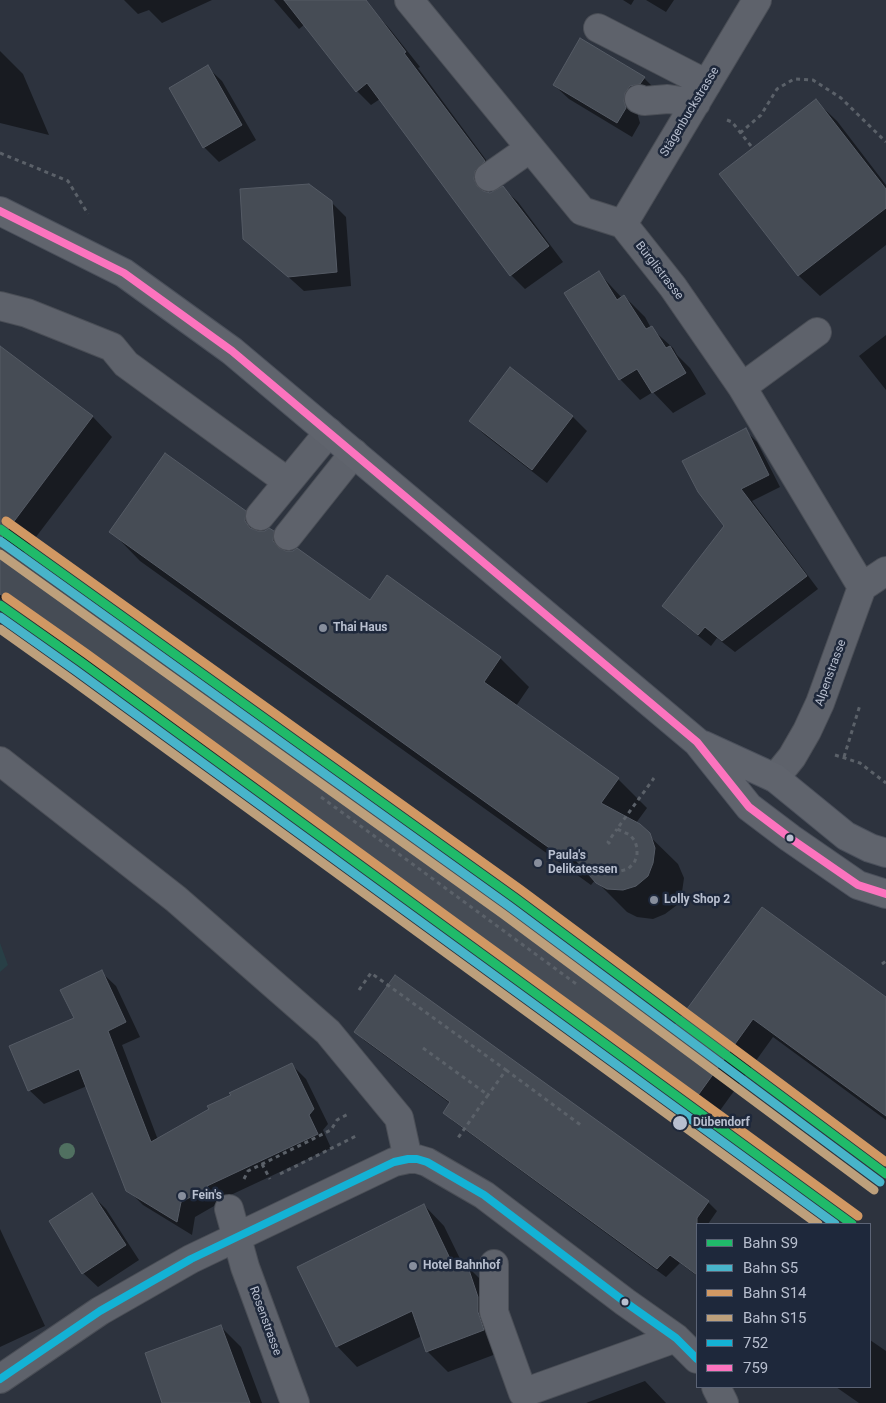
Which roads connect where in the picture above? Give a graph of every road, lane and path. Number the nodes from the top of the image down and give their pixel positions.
1 (409, 0) edge
2 (753, 2) edge
3 (598, 28) dead end
4 (701, 93) junction
5 (639, 99) dead end
6 (740, 133) dead end
7 (886, 142) edge
8 (530, 149) junction
9 (0, 153) edge
10 (490, 177) dead end
11 (68, 181) dead end
12 (0, 211) edge
13 (623, 224) junction
14 (0, 234) edge
15 (50, 236) junction
16 (0, 306) edge
17 (817, 332) dead end
18 (742, 387) junction
19 (329, 432) junction
20 (354, 453) junction
21 (288, 482) junction
22 (260, 516) dead end
23 (288, 536) dead end
24 (886, 571) edge
25 (862, 587) junction
26 (854, 724) dead end
27 (697, 742) junction
28 (0, 761) edge
29 (654, 778) dead end
30 (775, 778) junction
31 (886, 783) edge
32 (321, 797) dead end
33 (617, 829) junction
34 (610, 844) dead end
35 (886, 853) edge
36 (606, 869) dead end
37 (886, 894) edge
38 (886, 961) edge
39 (882, 964) dead end
40 (579, 986) dead end
41 (359, 990) dead end
42 (422, 1048) dead end
43 (506, 1070) junction
44 (488, 1095) junction
45 (582, 1126) dead end
46 (321, 1136) dead end
47 (454, 1144) dead end
48 (408, 1159) junction
49 (270, 1179) dead end
50 (229, 1209) dead end
51 (237, 1237) junction
52 (494, 1264) dead end
53 (676, 1338) junction
54 (696, 1358) edge
55 (0, 1379) edge
56 (716, 1388) edge
57 (524, 1398) edge
58 (295, 1403) edge
59 (724, 1403) edge

1 - 8 street
2 - 4 street, Stägenbuckstrasse
3 - 4 street
4 - 5 street
4 - 13 street, Stägenbuckstrasse
6 - 7 path
8 - 10 street
8 - 13 street
9 - 11 path
12 - 15 main road
13 - 18 street, Bürglistrasse
14 - 15 main road
15 - 19 main road
16 - 21 street
17 - 18 street
18 - 25 street, Bürglistrasse
19 - 20 main road
19 - 21 street
20 - 23 street
20 - 27 main road
21 - 22 street
24 - 25 street
25 - 30 street, Alpenstrasse
26 - 31 path
27 - 30 main road
27 - 37 main road
28 - 48 street
29 - 33 path
30 - 35 main road
32 - 40 path
33 - 34 path
33 - 36 path
38 - 39 path
41 - 43 path
42 - 44 path
43 - 44 path
43 - 45 path
44 - 47 path
46 - 49 path
48 - 51 street
48 - 53 street
50 - 51 street, Rosenstrasse
51 - 55 street
51 - 58 street, Rosenstrasse
52 - 57 street
53 - 54 street
53 - 57 street
56 - 59 street

